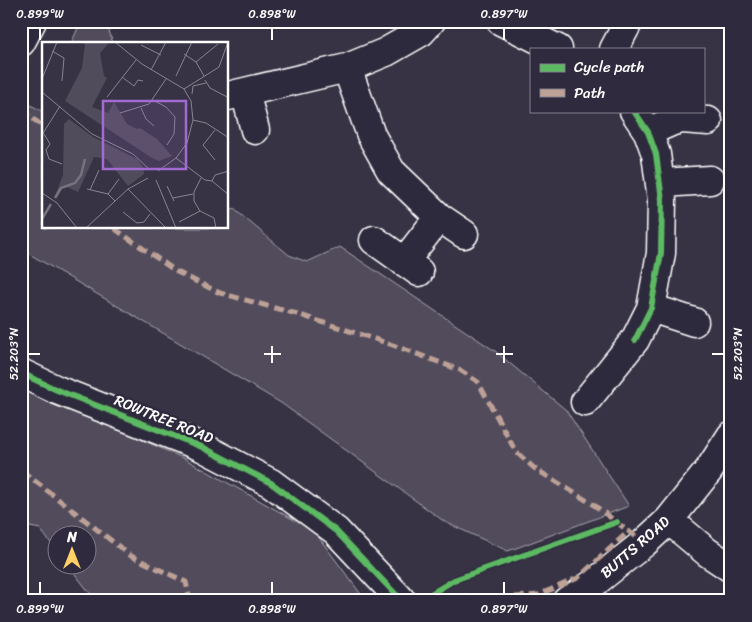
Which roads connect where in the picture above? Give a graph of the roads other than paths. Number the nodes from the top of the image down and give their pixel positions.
1 (32, 21) edge
2 (431, 21) edge
3 (501, 21) edge
4 (629, 21) edge
5 (21, 42) edge
6 (556, 48) edge
7 (615, 48) edge
8 (347, 68) junction
9 (236, 94) edge
10 (708, 121) dead end
11 (641, 122) edge
12 (255, 130) dead end
13 (710, 180) dead end
14 (660, 184) junction
15 (439, 216) junction
16 (464, 234) dead end
17 (374, 240) dead end
18 (651, 308) junction
19 (694, 322) dead end
20 (21, 373) edge
21 (584, 402) dead end
22 (731, 436) edge
23 (668, 520) junction
24 (731, 568) edge
25 (402, 601) edge
26 (568, 601) edge

1 - 5 street
2 - 8 street
3 - 6 street
4 - 7 street
8 - 9 street
8 - 15 street
9 - 12 street
10 - 11 street
11 - 14 street
13 - 14 street
14 - 18 street
15 - 16 street
15 - 17 street
18 - 19 street
18 - 21 street
20 - 25 street, ROWTREE ROAD
22 - 23 street, BUTTS ROAD
23 - 24 street
23 - 26 street, BUTTS ROAD

